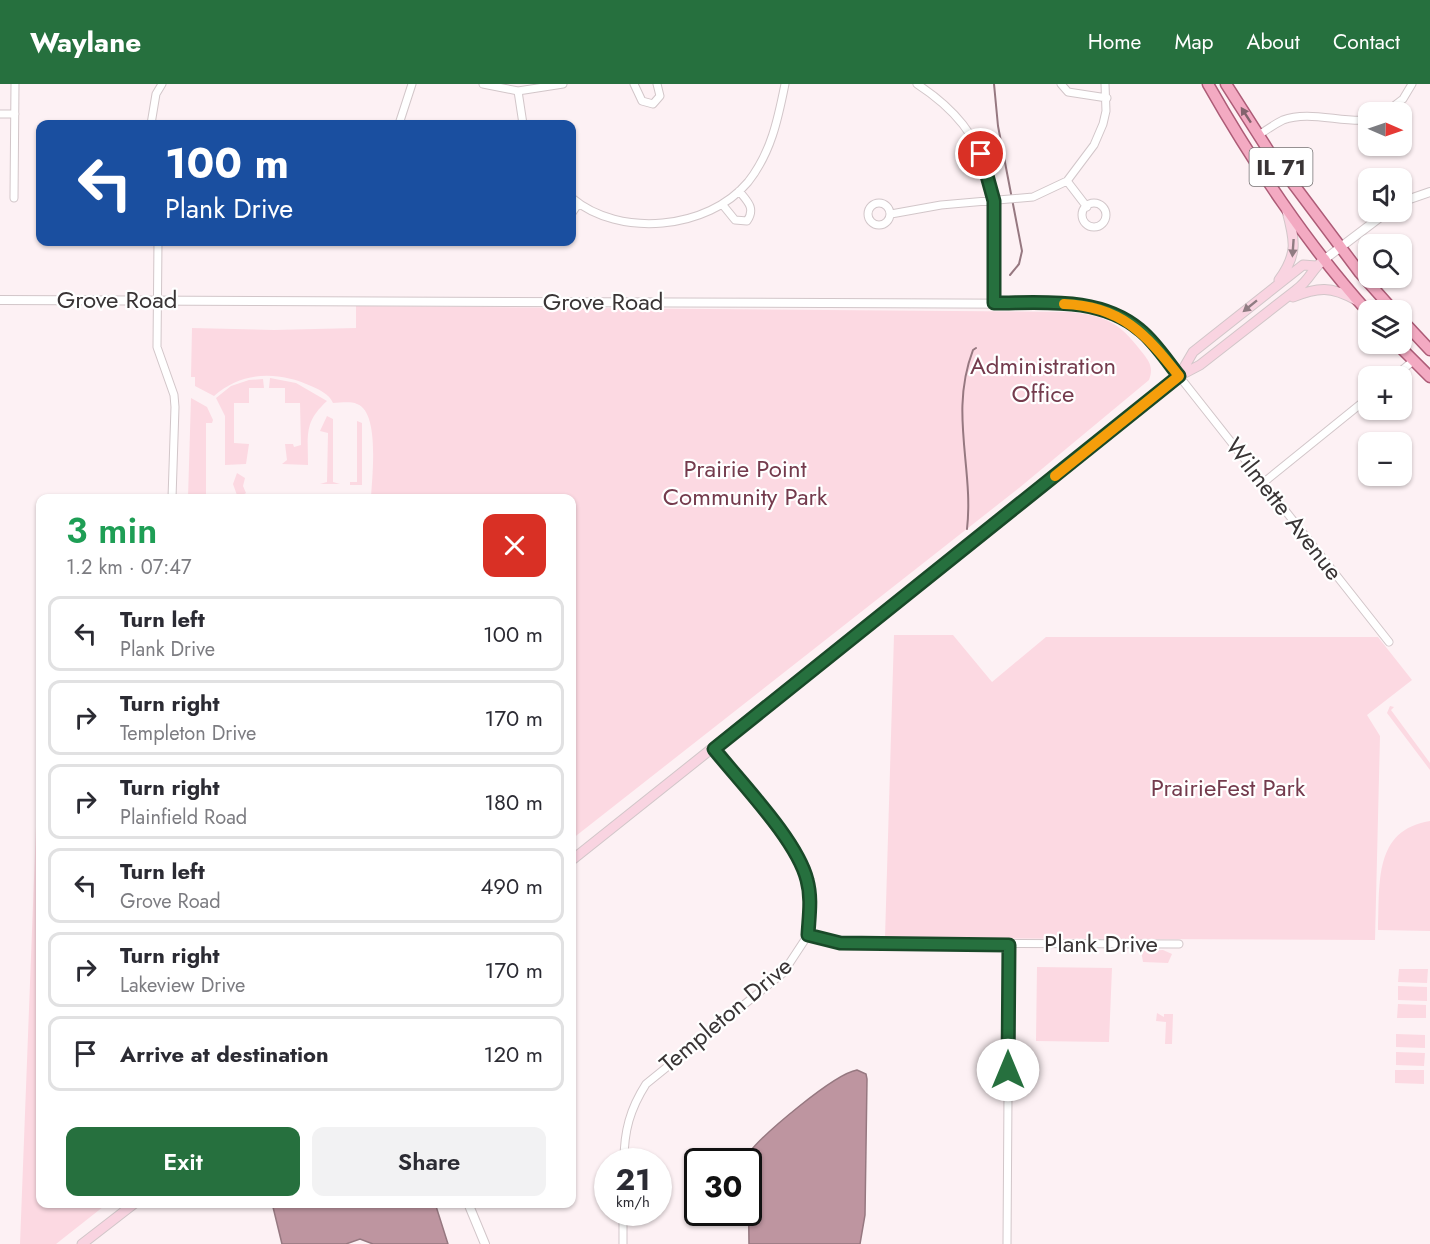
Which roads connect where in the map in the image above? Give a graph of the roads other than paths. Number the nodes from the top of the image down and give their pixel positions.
1 (15, 84) edge
2 (162, 84) edge
3 (412, 84) edge
4 (483, 84) edge
5 (563, 84) edge
6 (634, 84) edge
7 (657, 84) edge
8 (785, 84) edge
9 (917, 84) edge
10 (1061, 84) edge
11 (1105, 84) edge
12 (1208, 84) edge
13 (1226, 84) edge
14 (1412, 84) edge
15 (518, 91) junction
16 (1107, 98) junction
17 (1399, 102) edge
18 (0, 114) edge
19 (15, 114) junction
20 (152, 120) edge
21 (400, 120) edge
22 (522, 120) edge
23 (1358, 121) edge
24 (1258, 135) junction
25 (1067, 181) junction
26 (739, 191) junction
27 (1430, 192) edge
28 (14, 198) dead end
29 (1412, 198) edge
30 (994, 201) junction
31 (576, 202) edge
32 (1285, 203) junction
33 (722, 204) junction
34 (1087, 207) dead end
35 (891, 214) dead end
36 (1374, 222) edge
37 (158, 246) edge
38 (1341, 247) junction
39 (1325, 259) junction
40 (1316, 266) junction
41 (1273, 289) junction
42 (0, 300) edge
43 (158, 300) junction
44 (1385, 300) edge
45 (1282, 301) junction
46 (1358, 301) joint
47 (994, 303) junction
48 (1412, 331) edge
49 (1430, 350) edge
50 (1406, 354) edge
51 (1413, 361) junction
52 (1407, 366) edge
53 (1179, 376) junction
54 (1430, 377) edge
55 (1358, 406) edge
56 (1263, 483) junction
57 (172, 494) edge
58 (1389, 642) dead end
59 (714, 749) junction
60 (576, 857) edge
61 (808, 935) junction
62 (1179, 944) dead end
63 (1009, 945) junction
64 (625, 1148) edge
65 (129, 1208) edge
66 (470, 1208) edge
67 (623, 1226) edge
68 (82, 1244) edge
69 (485, 1244) edge
70 (623, 1244) edge
71 (1007, 1244) edge

1 - 19 street
2 - 20 street
3 - 21 street
4 - 15 street
5 - 15 street
6 - 7 street
8 - 26 street
9 - 30 street
10 - 16 street
11 - 16 street
12 - 32 main road, IL 71
24 -> 13 main road, IL 71
14 - 17 street
15 - 22 street
16 - 25 street
18 - 19 street
19 - 28 street
23 - 24 street
24 - 38 main road, IL 71
25 - 30 street
25 - 34 street
26 - 33 street
26 - 33 street
27 - 29 street
30 - 35 street
30 - 47 street
31 - 33 street
32 - 39 main road, IL 71
32 -> 41 main road
36 - 38 street
37 - 43 street
38 - 39 street
38 - 44 main road, IL 71
39 - 40 main road
39 - 46 main road, IL 71
40 - 41 main road
40 - 45 main road
41 -> 53 main road
42 - 43 street, Grove Road
43 - 47 street, Grove Road
43 - 57 street
45 - 46 main road
45 - 53 main road
47 - 53 street, Grove Road
48 - 49 main road
50 - 51 main road
51 - 52 street
51 - 54 main road
53 - 56 street, Wilmette Avenue
53 - 59 main road
55 - 56 street
56 - 58 street, Wilmette Avenue
59 - 60 main road
59 - 61 street, Templeton Drive
61 - 63 street, Plank Drive
61 - 64 street, Templeton Drive
62 - 63 street, Plank Drive
63 - 71 street
65 - 68 main road
66 - 69 street
67 - 70 street

